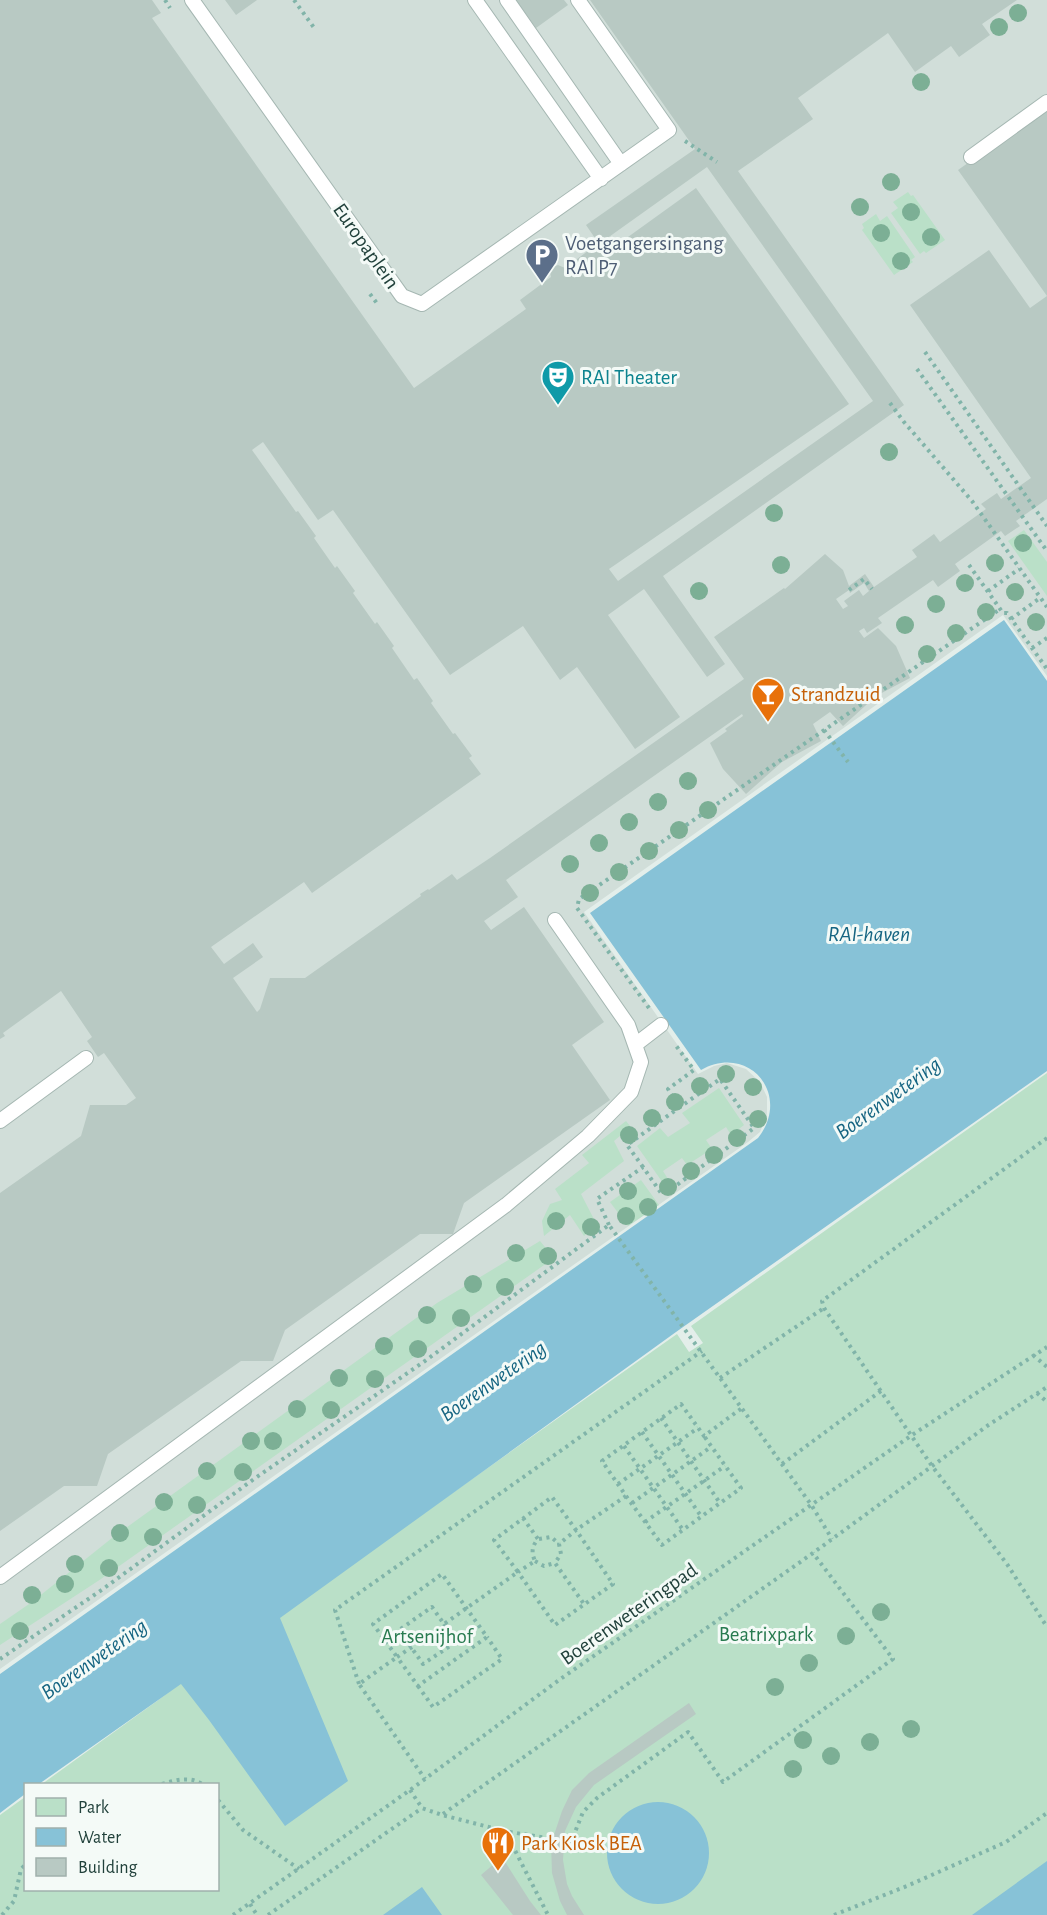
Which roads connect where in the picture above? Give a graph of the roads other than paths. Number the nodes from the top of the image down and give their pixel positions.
1 (192, 0) edge
2 (475, 0) edge
3 (507, 0) edge
4 (578, 0) edge
5 (1047, 102) edge
6 (970, 157) dead end
7 (621, 164) junction
8 (601, 179) junction
9 (555, 920) dead end
10 (661, 1025) road end
11 (635, 1045) junction
12 (86, 1058) dead end
13 (0, 1121) edge
14 (0, 1577) edge

1 - 8 lane, Europaplein
2 - 8 lane
3 - 7 lane
4 - 7 lane, Europaplein
5 - 6 lane
7 - 8 lane, Europaplein
9 - 11 lane
10 - 11 lane
11 - 14 lane
12 - 13 lane

